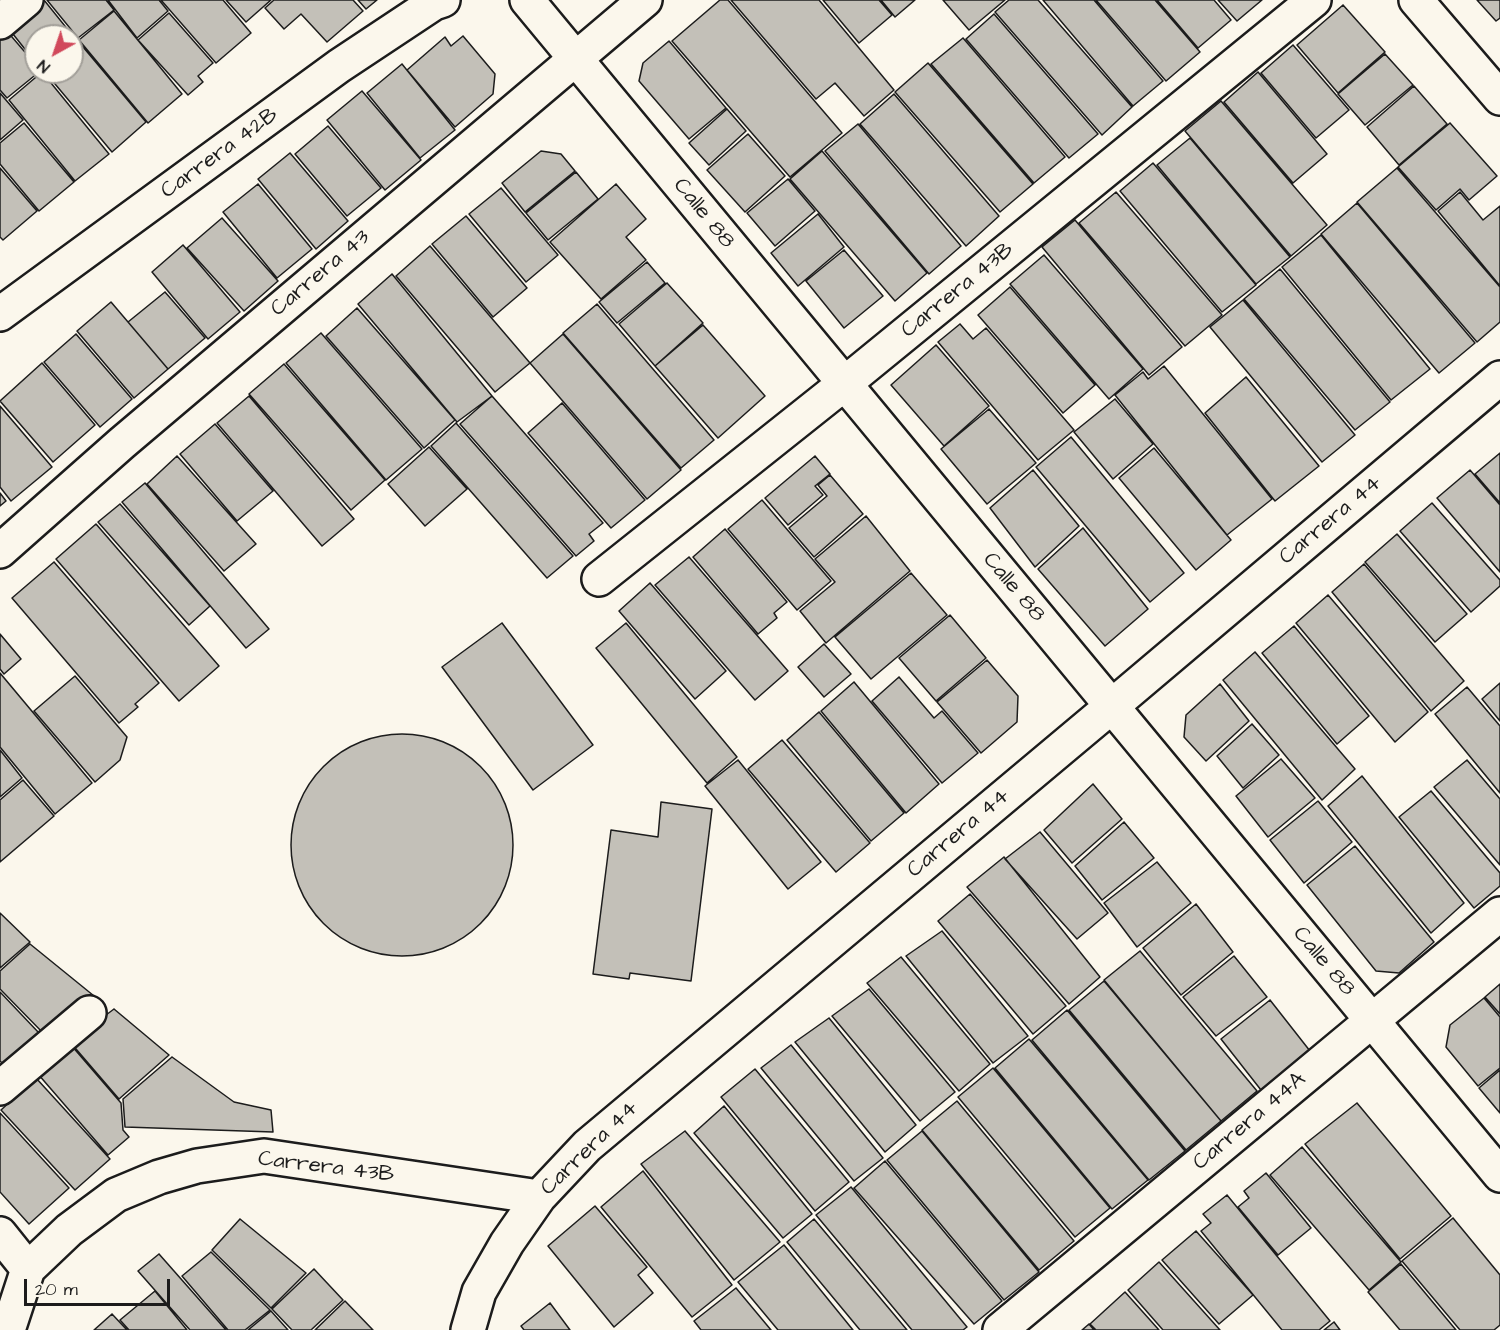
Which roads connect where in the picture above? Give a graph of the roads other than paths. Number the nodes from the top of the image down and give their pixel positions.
1 (26, 0) edge
2 (443, 0) edge
3 (526, 0) edge
4 (645, 0) edge
5 (1314, 0) edge
6 (1416, 0) edge
7 (0, 22) edge
8 (575, 58) junction
9 (1500, 98) edge
10 (0, 314) edge
11 (1500, 378) edge
12 (843, 384) junction
13 (0, 551) edge
14 (599, 579) dead end
15 (1112, 706) junction
16 (1500, 914) edge
17 (89, 1013) dead end
18 (1372, 1020) junction
19 (0, 1088) edge
20 (1500, 1175) edge
21 (539, 1197) junction
22 (0, 1234) edge
23 (28, 1269) junction
24 (8, 1330) edge
25 (468, 1330) edge
26 (1000, 1330) edge

1 - 7 street
2 - 10 street, Carrera 42B
3 - 8 street, Calle 88
4 - 8 street, Carrera 43
5 - 12 street, Carrera 43B
6 - 9 street
8 - 12 street, Calle 88
8 - 13 street, Carrera 43
11 - 15 street, Carrera 44
12 - 14 street, Carrera 43B
12 - 15 street, Calle 88
15 - 18 street, Calle 88
15 - 21 street, Carrera 44
16 - 18 street, Carrera 44A
17 - 19 street
18 - 20 street, Calle 88
18 - 26 street, Carrera 44A
21 - 23 street, Carrera 43B
21 - 25 street, Carrera 44
22 - 23 street
23 - 24 street, Carrera 43B

